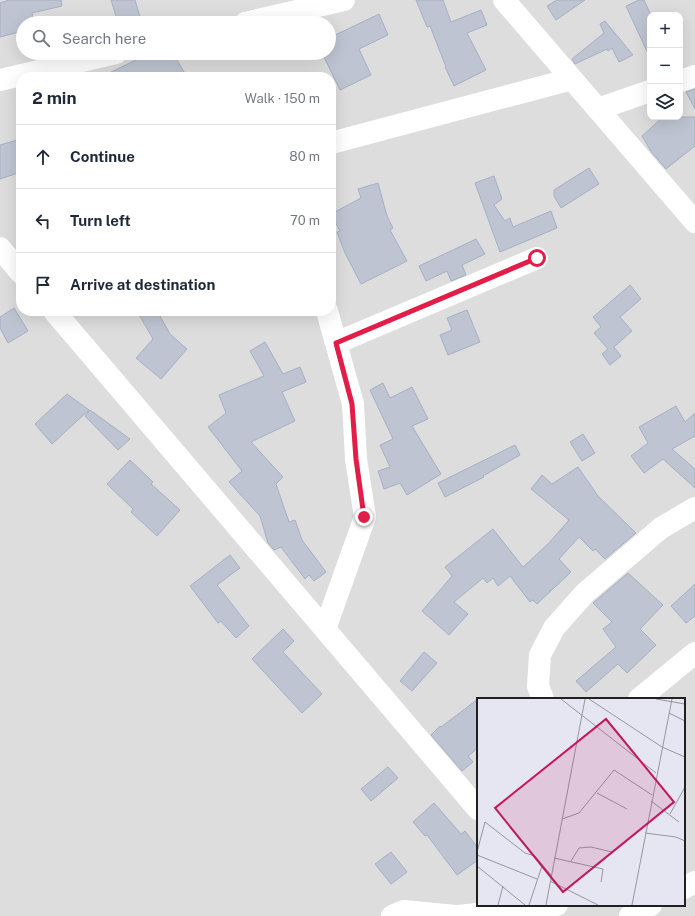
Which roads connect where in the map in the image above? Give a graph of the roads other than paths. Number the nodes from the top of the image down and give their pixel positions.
1 (344, 0) edge
2 (504, 0) edge
3 (275, 16) edge
4 (86, 60) edge
5 (34, 72) edge
6 (16, 76) edge
7 (695, 76) edge
8 (572, 79) junction
9 (0, 80) edge
10 (683, 80) edge
11 (647, 92) edge
12 (598, 109) junction
13 (336, 142) edge
14 (695, 222) edge
15 (0, 248) edge
16 (537, 258) dead end
17 (16, 267) edge
18 (58, 316) edge
19 (328, 316) edge
20 (336, 343) junction
21 (695, 508) edge
22 (325, 629) junction
23 (695, 653) edge
24 (543, 698) edge
25 (640, 698) edge
26 (477, 808) edge
27 (695, 882) edge
28 (685, 887) edge
29 (548, 906) edge
30 (561, 906) edge
31 (649, 906) edge
32 (471, 915) edge
33 (392, 916) edge
34 (455, 916) edge
35 (570, 916) edge
36 (630, 916) edge

1 - 3 street
2 - 8 street
4 - 5 street
6 - 9 street
7 - 10 street
8 - 12 street
8 - 13 street
11 - 12 street
12 - 14 street
15 - 17 street
16 - 20 street
18 - 22 street
19 - 20 street
20 - 22 street
21 - 24 street
22 - 26 street
23 - 25 street
27 - 28 street
29 - 32 street
30 - 35 street
31 - 36 street
33 - 34 street

